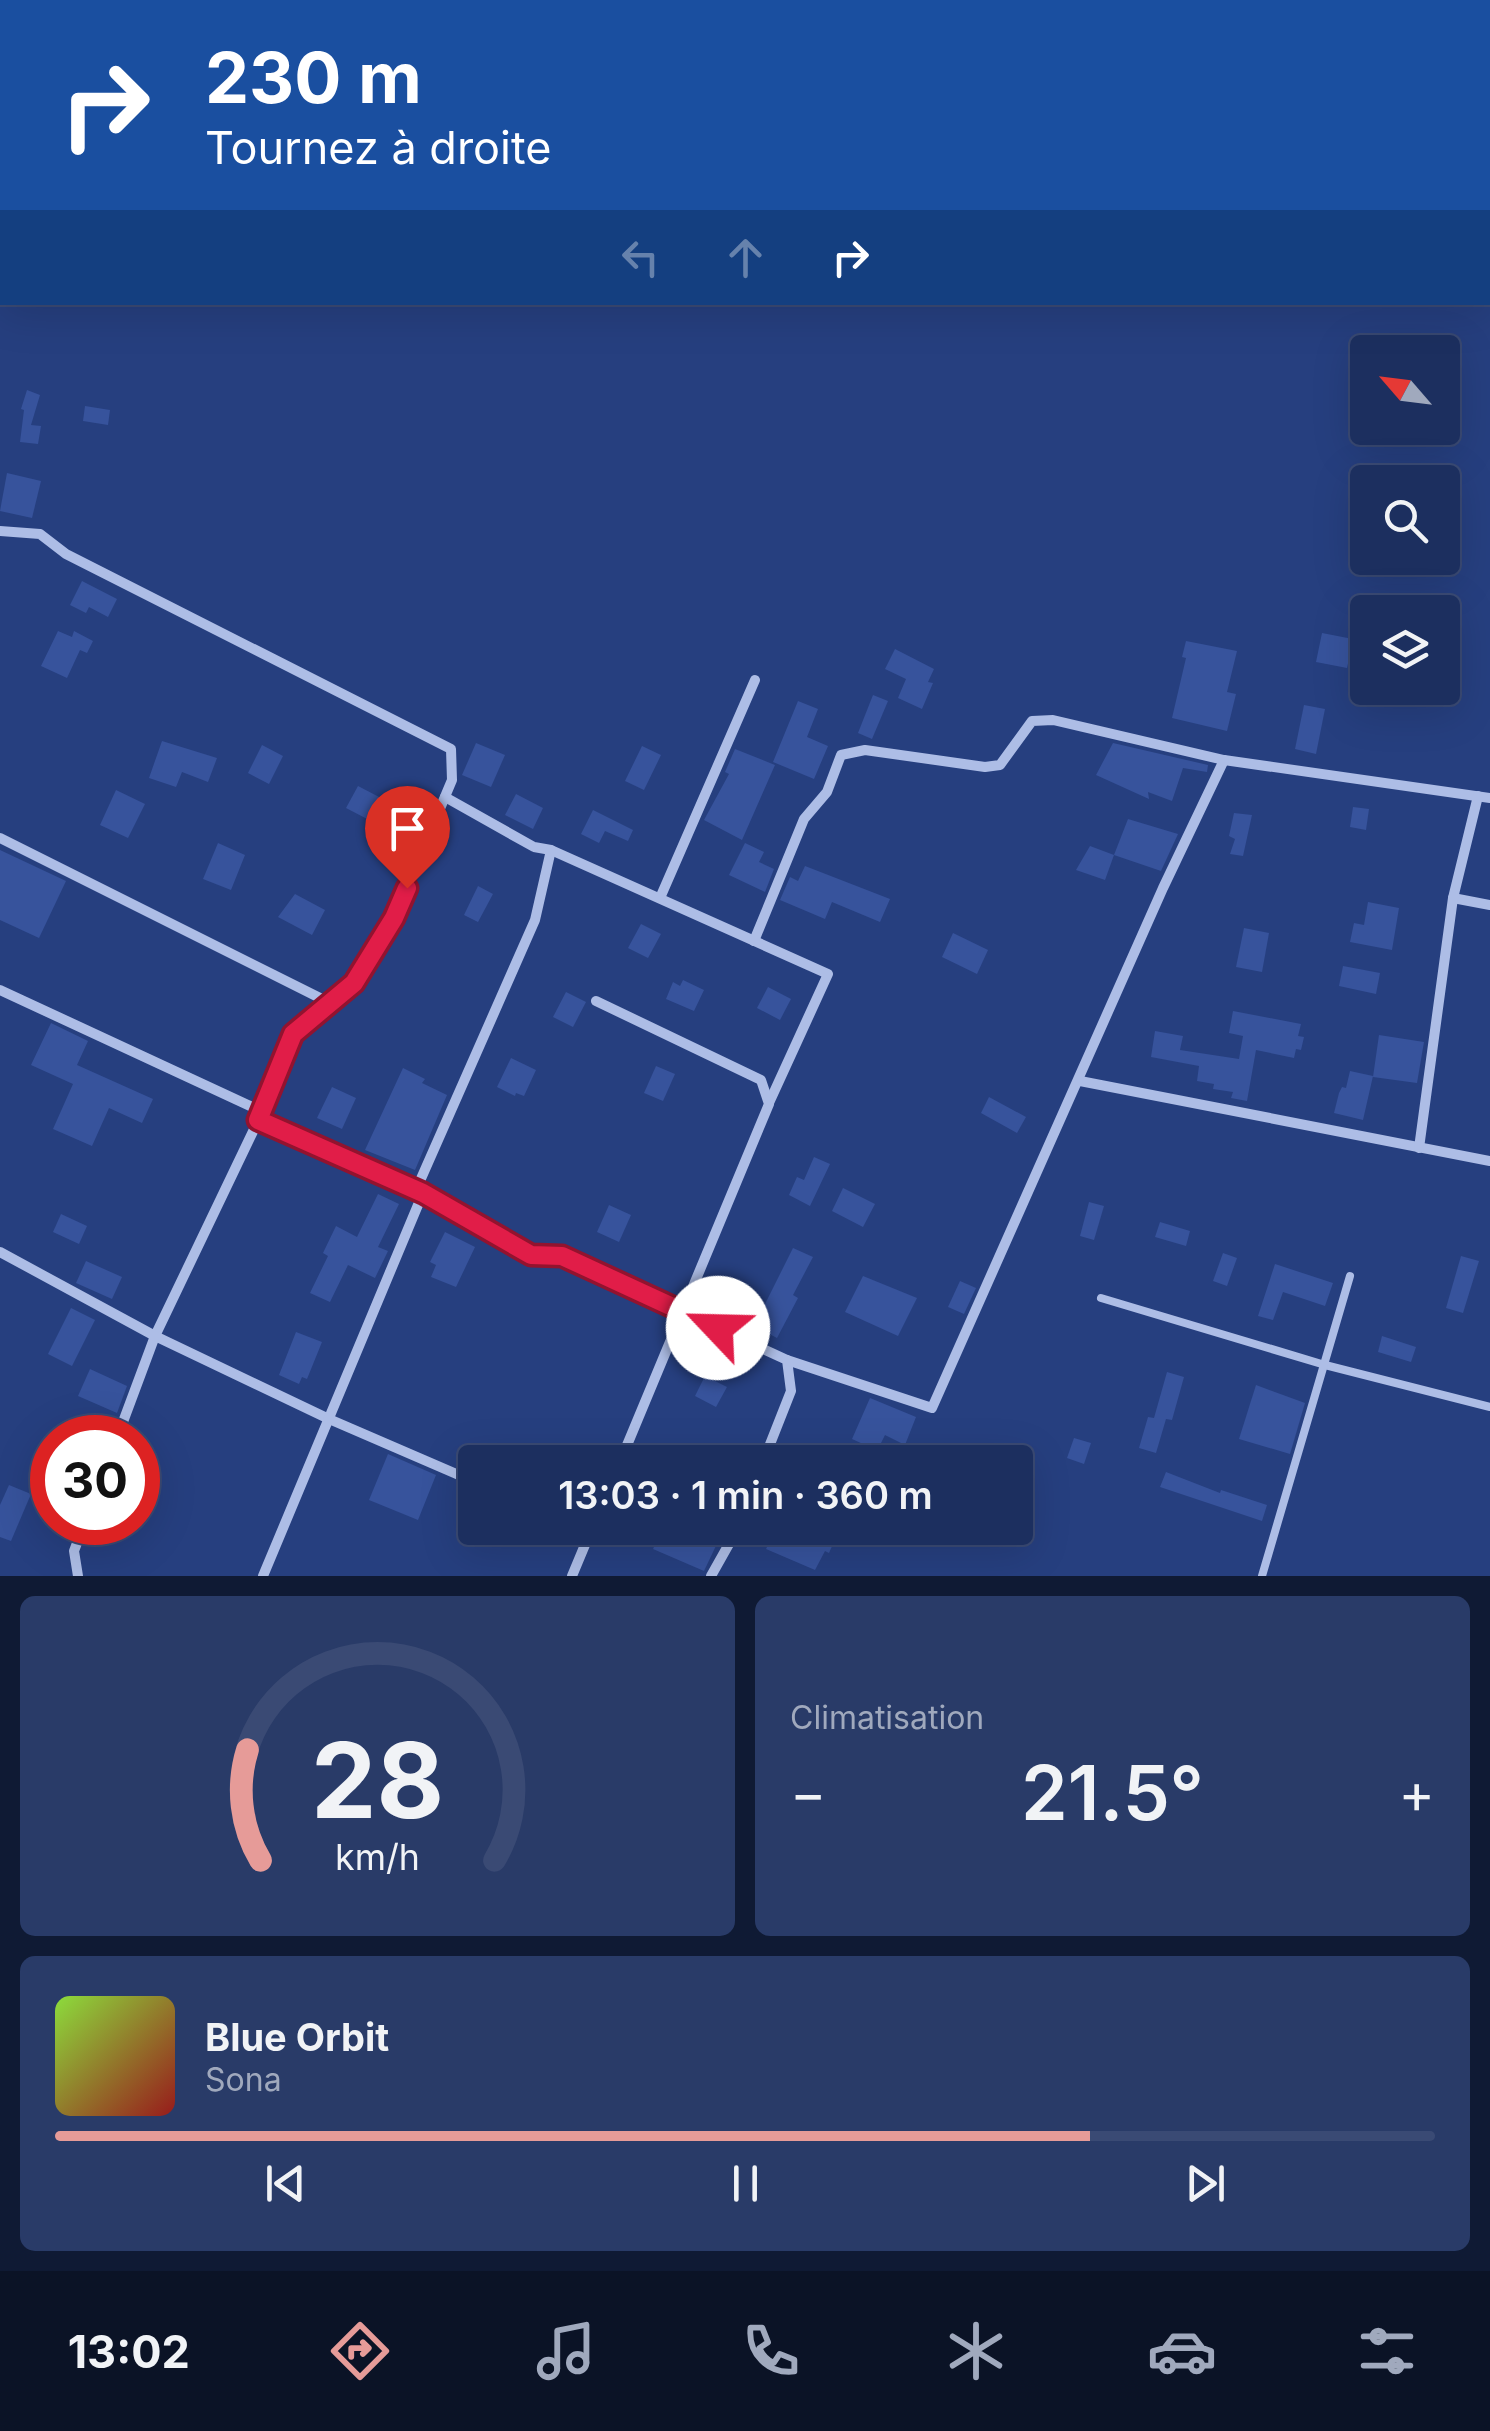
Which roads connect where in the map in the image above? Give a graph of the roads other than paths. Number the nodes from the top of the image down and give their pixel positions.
1 (0, 531) edge
2 (755, 680) dead end
3 (1224, 760) junction
4 (445, 797) junction
5 (1484, 797) edge
6 (0, 838) edge
7 (550, 850) junction
8 (660, 898) junction
9 (1453, 898) junction
10 (1490, 905) edge
11 (754, 940) junction
12 (0, 990) edge
13 (596, 1001) dead end
14 (330, 1003) junction
15 (1080, 1081) junction
16 (769, 1104) junction
17 (260, 1116) junction
18 (1418, 1148) junction
19 (1490, 1160) edge
20 (419, 1192) junction
21 (0, 1252) edge
22 (1350, 1276) dead end
23 (1101, 1298) dead end
24 (683, 1313) junction
25 (155, 1336) junction
26 (787, 1360) junction
27 (1326, 1365) junction
28 (1490, 1407) edge
29 (126, 1415) edge
30 (329, 1418) junction
31 (627, 1445) edge
32 (770, 1445) edge
33 (458, 1475) edge
34 (76, 1545) edge
35 (582, 1545) edge
36 (729, 1545) edge
37 (78, 1576) edge
38 (263, 1576) edge
39 (572, 1576) edge
40 (712, 1576) edge
41 (1262, 1576) edge

1 - 4 street
2 - 8 street
3 - 5 street
3 - 11 street
3 - 15 street
4 - 7 street
4 - 14 street
5 - 9 street
6 - 14 street
7 - 8 street
7 - 20 street
8 - 11 street
9 - 10 street
9 - 18 street
11 - 16 street
12 - 17 street
13 - 16 street
14 - 17 street
15 - 18 street
15 - 26 street
16 - 24 street
17 - 20 street
17 - 25 street
18 - 19 street
20 - 24 street
20 - 30 street
21 - 25 street
22 - 27 lane
23 - 27 lane
24 - 26 street
24 - 31 street
25 - 29 street
25 - 30 street
26 - 32 street
27 - 28 lane
27 - 41 lane
30 - 33 street
30 - 38 street
34 - 37 street
35 - 39 street
36 - 40 street

